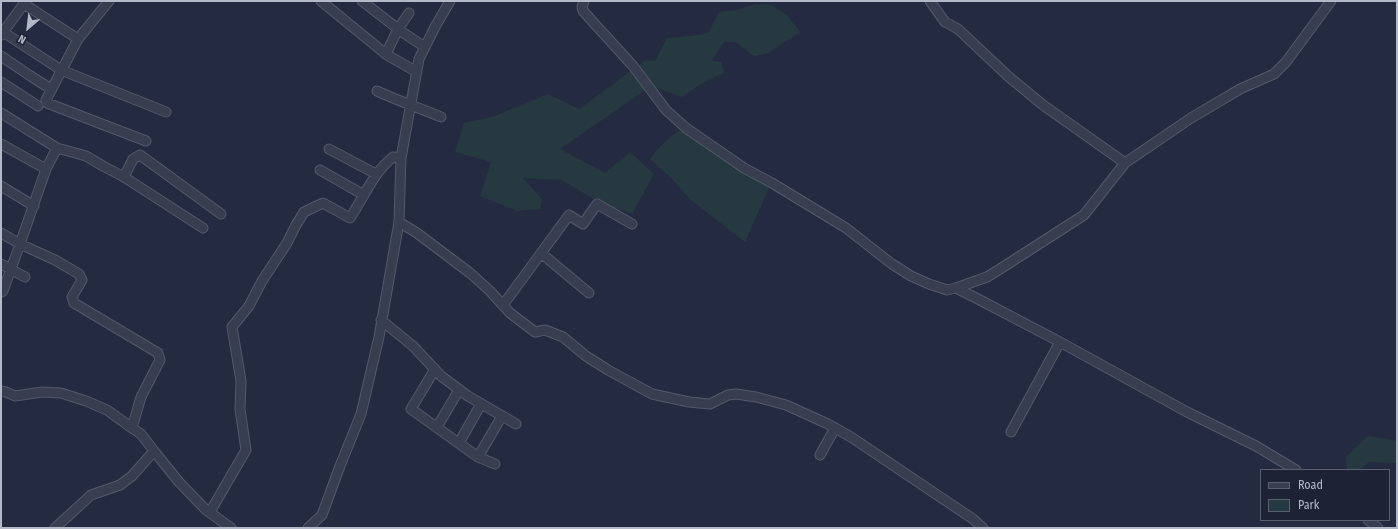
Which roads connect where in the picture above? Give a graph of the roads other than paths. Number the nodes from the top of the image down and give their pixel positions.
1 (109, 1) edge
2 (321, 1) edge
3 (362, 1) edge
4 (450, 1) edge
5 (584, 1) edge
6 (930, 1) edge
7 (1331, 1) edge
8 (25, 2) edge
9 (409, 13) dead end
10 (398, 29) junction
11 (2, 34) edge
12 (78, 39) junction
13 (425, 47) junction
14 (386, 54) junction
15 (1, 56) edge
16 (61, 70) junction
17 (417, 72) junction
18 (1, 82) edge
19 (51, 89) junction
20 (377, 91) dead end
21 (411, 104) junction
22 (38, 106) dead end
23 (166, 112) dead end
24 (1, 113) edge
25 (441, 117) dead end
26 (146, 141) dead end
27 (1, 144) edge
28 (57, 148) junction
29 (329, 149) dead end
30 (400, 158) junction
31 (1126, 163) junction
32 (46, 169) junction
33 (320, 170) dead end
34 (376, 174) junction
35 (124, 177) junction
36 (1, 186) edge
37 (364, 195) junction
38 (34, 206) junction
39 (221, 214) dead end
40 (399, 222) junction
41 (632, 224) dead end
42 (203, 228) dead end
43 (1, 233) edge
44 (20, 244) junction
45 (541, 253) junction
46 (1, 264) edge
47 (10, 269) junction
48 (25, 277) dead end
49 (956, 288) junction
50 (1, 292) edge
51 (589, 293) dead end
52 (503, 306) junction
53 (381, 320) junction
54 (1060, 342) junction
55 (435, 369) junction
56 (459, 390) junction
57 (1, 391) edge
58 (481, 404) junction
59 (502, 416) junction
60 (516, 424) dead end
61 (437, 427) junction
62 (132, 428) junction
63 (835, 428) junction
64 (1011, 432) dead end
65 (459, 443) junction
66 (154, 450) junction
67 (820, 455) dead end
68 (478, 457) junction
69 (495, 464) dead end
70 (1294, 469) edge
71 (210, 512) junction
72 (1369, 521) edge
73 (55, 528) edge
74 (231, 528) edge
75 (308, 528) edge
76 (983, 528) edge
77 (1378, 528) edge

1 - 12 street
2 - 14 street
3 - 10 street
4 - 13 street
5 - 49 street
6 - 31 street
7 - 31 street
8 - 11 street
8 - 12 street
9 - 10 street
10 - 13 street
10 - 14 street
11 - 16 street
12 - 16 street
13 - 17 street
14 - 17 street
15 - 19 street
16 - 19 street
16 - 23 street
17 - 21 street
18 - 22 street
19 - 26 street
20 - 21 street
21 - 25 street
21 - 30 street
24 - 28 street
27 - 32 street
28 - 32 street
28 - 35 street
29 - 34 street
30 - 34 street
30 - 40 street
31 - 49 street
32 - 38 street
33 - 37 street
34 - 37 street
35 - 39 street
35 - 42 street
36 - 38 street
37 - 71 street
38 - 44 street
40 - 52 street
40 - 53 street
41 - 45 street
43 - 44 street
44 - 47 street
44 - 62 street
45 - 51 street
45 - 52 street
46 - 47 street
47 - 48 street
47 - 50 street
49 - 54 street
52 - 63 street
53 - 55 street
53 - 75 street
54 - 64 street
54 - 70 street
55 - 56 street
55 - 61 street
56 - 58 street
56 - 61 street
57 - 62 street
58 - 59 street
58 - 65 street
59 - 60 street
59 - 68 street
61 - 65 street
62 - 66 street
63 - 67 street
63 - 76 street
65 - 68 street
66 - 71 street
66 - 73 street
68 - 69 street
71 - 74 street
72 - 77 street

